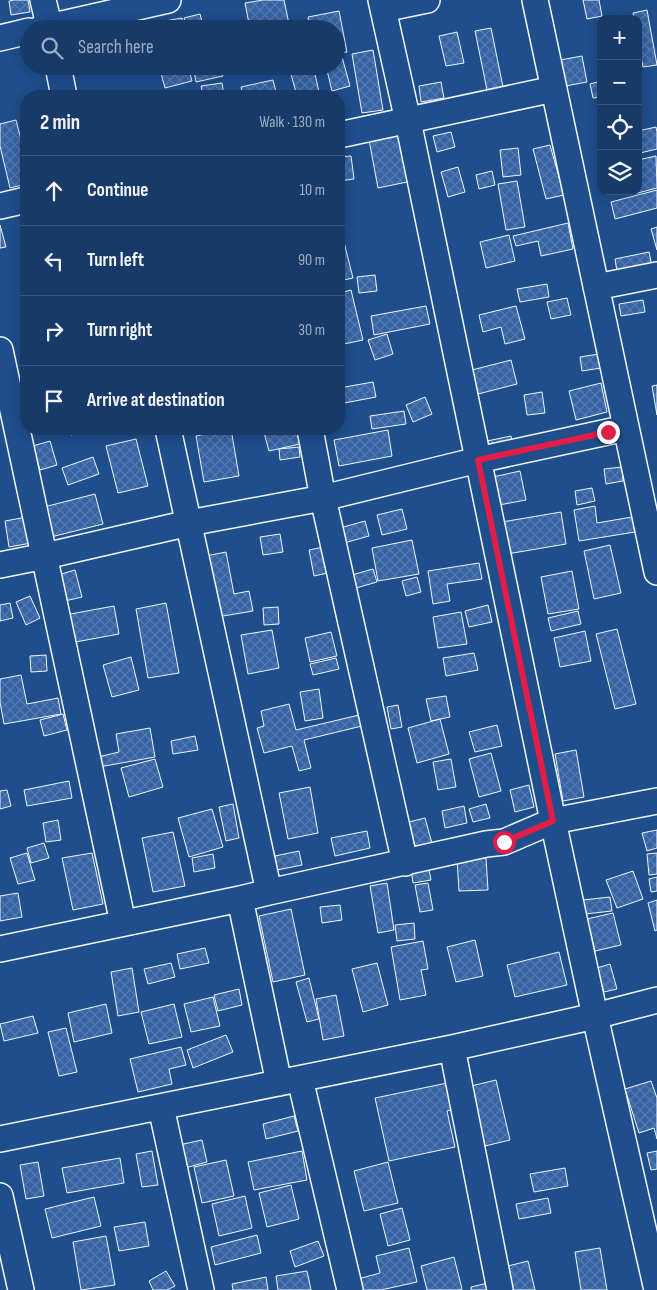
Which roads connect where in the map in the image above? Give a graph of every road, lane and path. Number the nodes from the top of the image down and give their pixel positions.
1 (43, 0) edge
2 (168, 0) edge
3 (427, 0) edge
4 (535, 0) edge
5 (382, 4) edge
6 (42, 20) edge
7 (81, 20) edge
8 (20, 34) edge
9 (0, 38) edge
10 (60, 75) edge
11 (554, 89) junction
12 (63, 90) edge
13 (408, 121) junction
14 (345, 134) edge
15 (20, 201) edge
16 (0, 206) edge
17 (657, 274) edge
18 (596, 287) junction
19 (0, 350) edge
20 (626, 428) junction
21 (169, 435) edge
22 (311, 435) edge
23 (478, 460) junction
24 (323, 498) junction
25 (188, 523) junction
26 (45, 556) junction
27 (0, 565) edge
28 (657, 572) edge
29 (657, 801) edge
30 (553, 821) junction
31 (405, 863) junction
32 (269, 892) junction
33 (240, 899) junction
34 (123, 923) junction
35 (0, 949) edge
36 (657, 1000) edge
37 (595, 1016) junction
38 (452, 1048) junction
39 (289, 1081) junction
40 (161, 1107) junction
41 (0, 1139) edge
42 (0, 1196) edge
43 (21, 1290) edge
44 (201, 1290) edge
45 (350, 1290) edge
46 (500, 1290) edge
47 (657, 1290) edge

1 - 6 street
2 - 7 street
3 - 5 street
4 - 11 street
5 - 13 street
8 - 9 street
10 - 12 street
11 - 13 street
11 - 18 street
13 - 14 street
13 - 23 street
15 - 16 street
17 - 18 street
18 - 20 street
19 - 26 street
20 - 23 street
20 - 28 street
21 - 25 street
22 - 24 street
23 - 24 street
23 - 30 street
24 - 25 street
24 - 31 street
25 - 26 street
25 - 32 street
26 - 27 street
26 - 34 street
29 - 30 street
30 - 31 street
30 - 37 street
31 - 32 street
32 - 33 street
33 - 34 street
33 - 39 street
34 - 35 street
36 - 37 street
37 - 38 street
37 - 47 street
38 - 39 street
38 - 46 street
39 - 40 street
39 - 45 street
40 - 41 street
40 - 44 street
42 - 43 street

